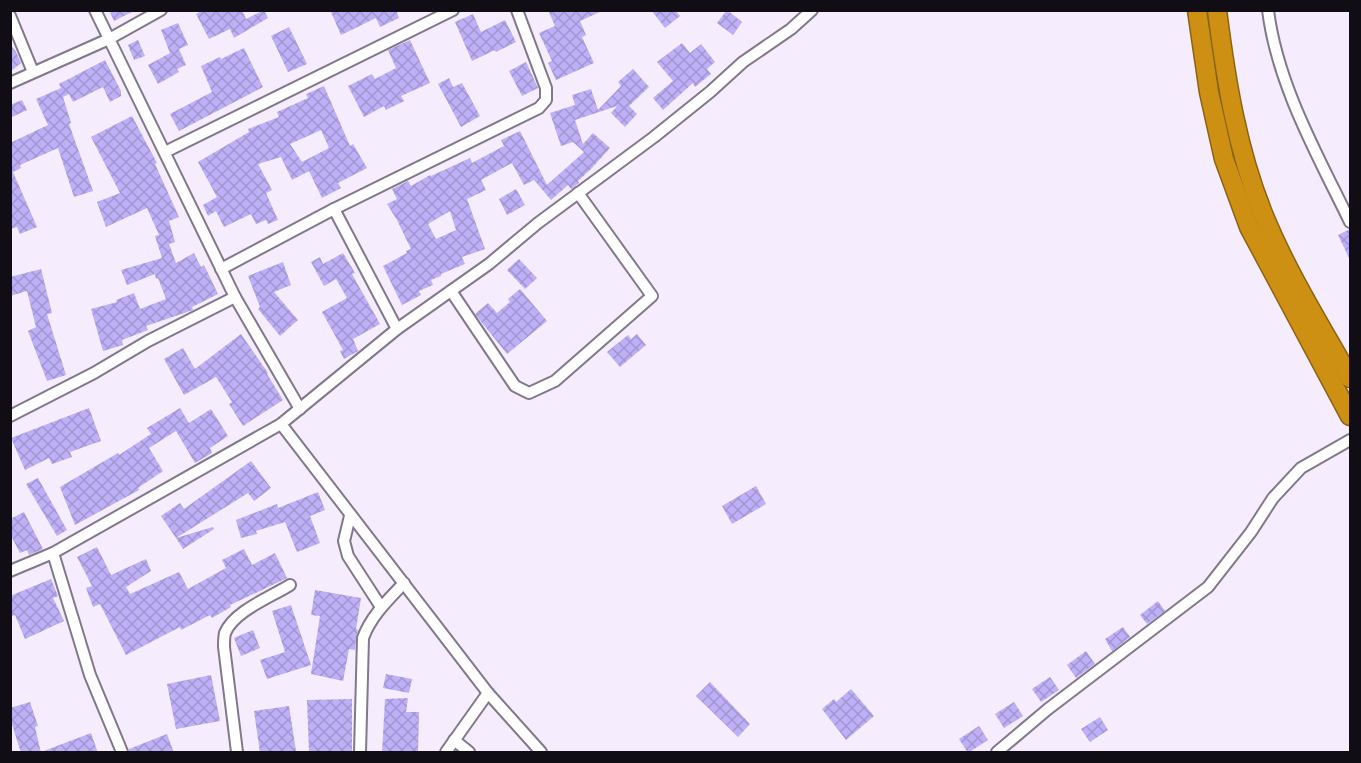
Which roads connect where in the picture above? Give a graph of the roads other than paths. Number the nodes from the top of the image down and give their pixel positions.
1 (95, 10) edge
2 (161, 10) edge
3 (453, 10) edge
4 (517, 10) edge
5 (812, 10) edge
6 (1197, 10) edge
7 (1217, 10) edge
8 (1268, 10) edge
9 (10, 16) edge
10 (109, 39) junction
11 (33, 72) junction
12 (10, 83) edge
13 (165, 152) junction
14 (578, 193) junction
15 (334, 209) junction
16 (1350, 222) edge
17 (221, 269) junction
18 (451, 291) junction
19 (235, 297) junction
20 (397, 329) junction
21 (1350, 378) edge
22 (300, 409) junction
23 (10, 416) edge
24 (1350, 416) edge
25 (281, 424) junction
26 (1350, 440) edge
27 (350, 516) junction
28 (53, 553) junction
29 (10, 571) edge
30 (404, 583) junction
31 (290, 585) dead end
32 (381, 607) junction
33 (488, 693) junction
34 (454, 740) junction
35 (122, 753) edge
36 (237, 753) edge
37 (360, 753) edge
38 (446, 753) edge
39 (469, 753) edge
40 (541, 753) edge
41 (997, 753) edge

1 - 10 street
2 - 10 street
3 - 13 street
4 - 15 street
5 - 14 street
6 - 24 highway
7 - 21 highway
8 - 16 street
9 - 11 street
10 - 11 street
10 - 13 street
11 - 12 street
13 - 17 street
14 - 18 street
14 - 18 street
15 - 17 street
15 - 20 street
17 - 19 street
18 - 20 street
19 - 22 street
19 - 23 street
20 - 22 street
22 - 25 street
25 - 27 street
25 - 28 street
26 - 41 street
27 - 30 street
27 - 32 street
28 - 29 street
28 - 35 street
30 - 32 street
30 - 33 street
31 - 36 street
32 - 37 street
33 - 34 street
33 - 40 street
34 - 38 street
34 - 39 street

